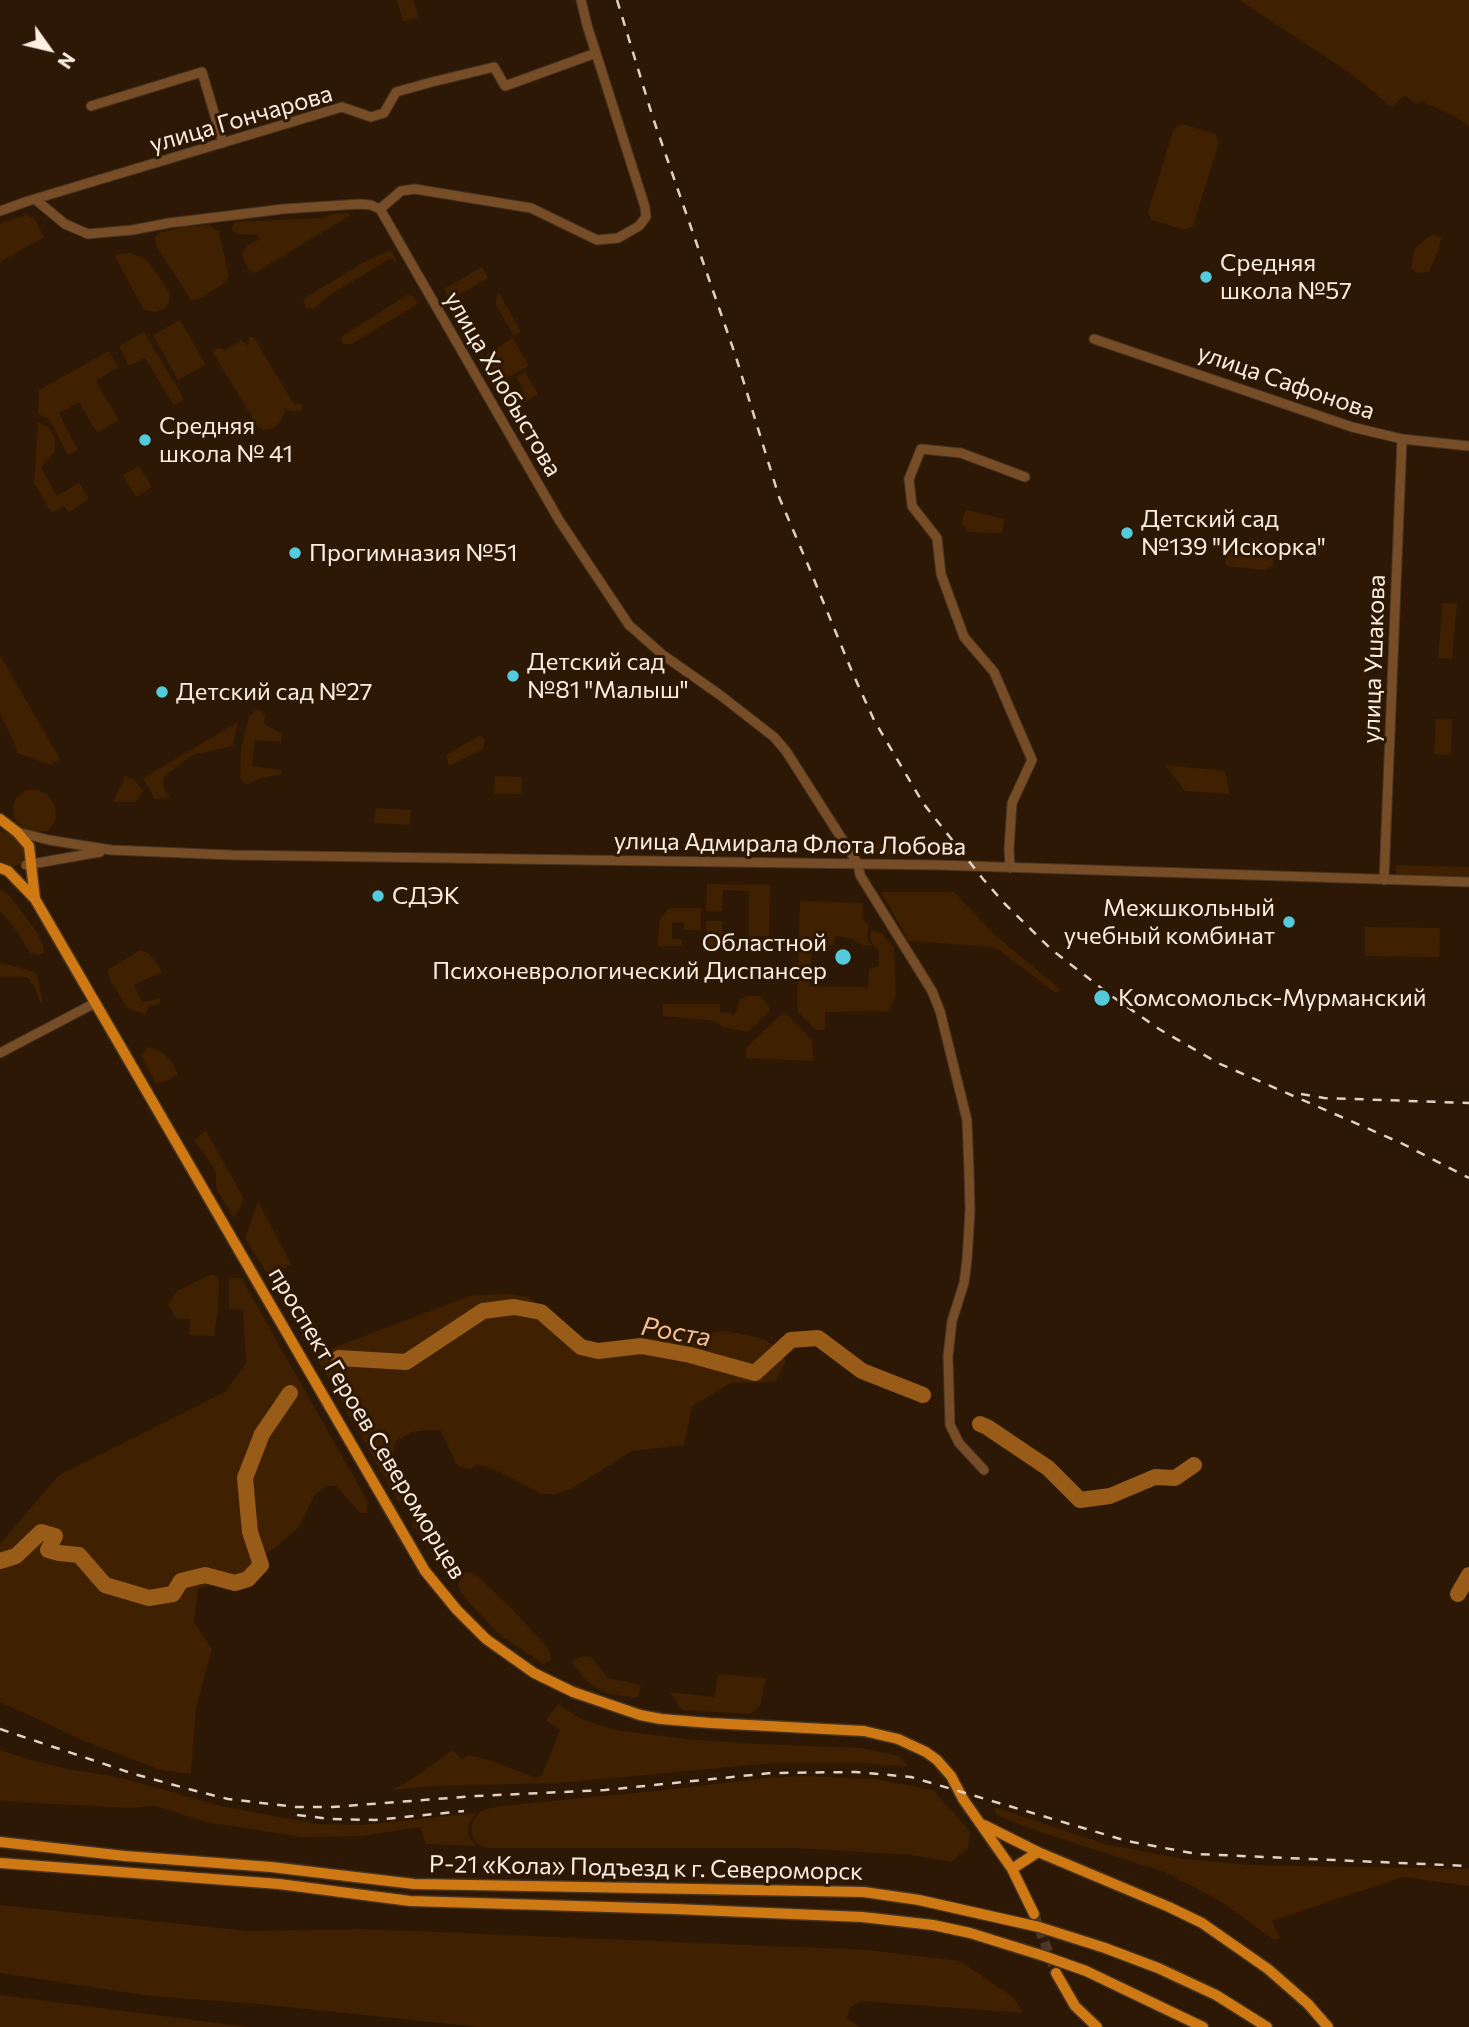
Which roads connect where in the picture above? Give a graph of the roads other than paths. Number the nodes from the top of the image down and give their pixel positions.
1 (581, 0) edge
2 (596, 53) junction
3 (91, 106) dead end
4 (223, 143) junction
5 (36, 200) junction
6 (380, 209) junction
7 (0, 211) edge
8 (1094, 339) dead end
9 (1402, 439) junction
10 (1469, 446) edge
11 (1025, 477) dead end
12 (0, 819) edge
13 (9, 828) edge
14 (111, 850) junction
15 (29, 862) junction
16 (858, 864) junction
17 (1010, 868) junction
18 (4, 869) edge
19 (1384, 880) junction
20 (1469, 881) edge
21 (35, 899) junction
22 (95, 1003) junction
23 (0, 1053) edge
24 (984, 1471) dead end
25 (981, 1824) junction
26 (0, 1842) edge
27 (1038, 1852) junction
28 (0, 1863) edge
29 (1012, 1869) junction
30 (1034, 1914) tunnel mouth
31 (1056, 1973) tunnel mouth
32 (1097, 2027) edge
33 (1203, 2027) edge
34 (1267, 2027) edge
35 (1328, 2027) edge

1 - 2 street
2 - 4 street, улица Гончарова
2 - 6 street
3 - 4 street
4 - 5 street, улица Гончарова
5 - 6 street
5 - 7 street
6 - 16 street, улица Хлобыстова
8 - 9 street, улица Сафонова
9 - 10 street, улица Сафонова
9 - 19 street, улица Ушакова
11 - 17 street
12 - 13 main road, проспект Героев Североморцев
13 - 14 street, улица Адмирала Флота Лобова
13 - 15 main road, проспект Героев Североморцев
14 - 15 street, улица Адмирала Флота Лобова
14 - 16 street, улица Адмирала Флота Лобова
15 - 18 main road, проспект Героев Североморцев
15 - 21 main road, проспект Героев Североморцев
16 - 17 street, улица Адмирала Флота Лобова
16 - 24 street, улица Хлобыстова
17 - 19 street, улица Адмирала Флота Лобова
18 - 21 main road, проспект Героев Североморцев
19 - 20 street, улица Адмирала Флота Лобова
21 - 22 main road, проспект Героев Североморцев
22 - 23 street
22 - 25 main road, проспект Героев Североморцев
25 - 27 main road, проспект Героев Североморцев
25 - 29 main road
26 - 34 main road, Р-21 «Кола» Подъезд к г. Североморск
27 - 29 main road
27 - 35 main road, проспект Героев Североморцев
28 - 33 main road, Р-21 «Кола» Подъезд к г. Североморск
29 - 30 main road
31 - 32 main road

